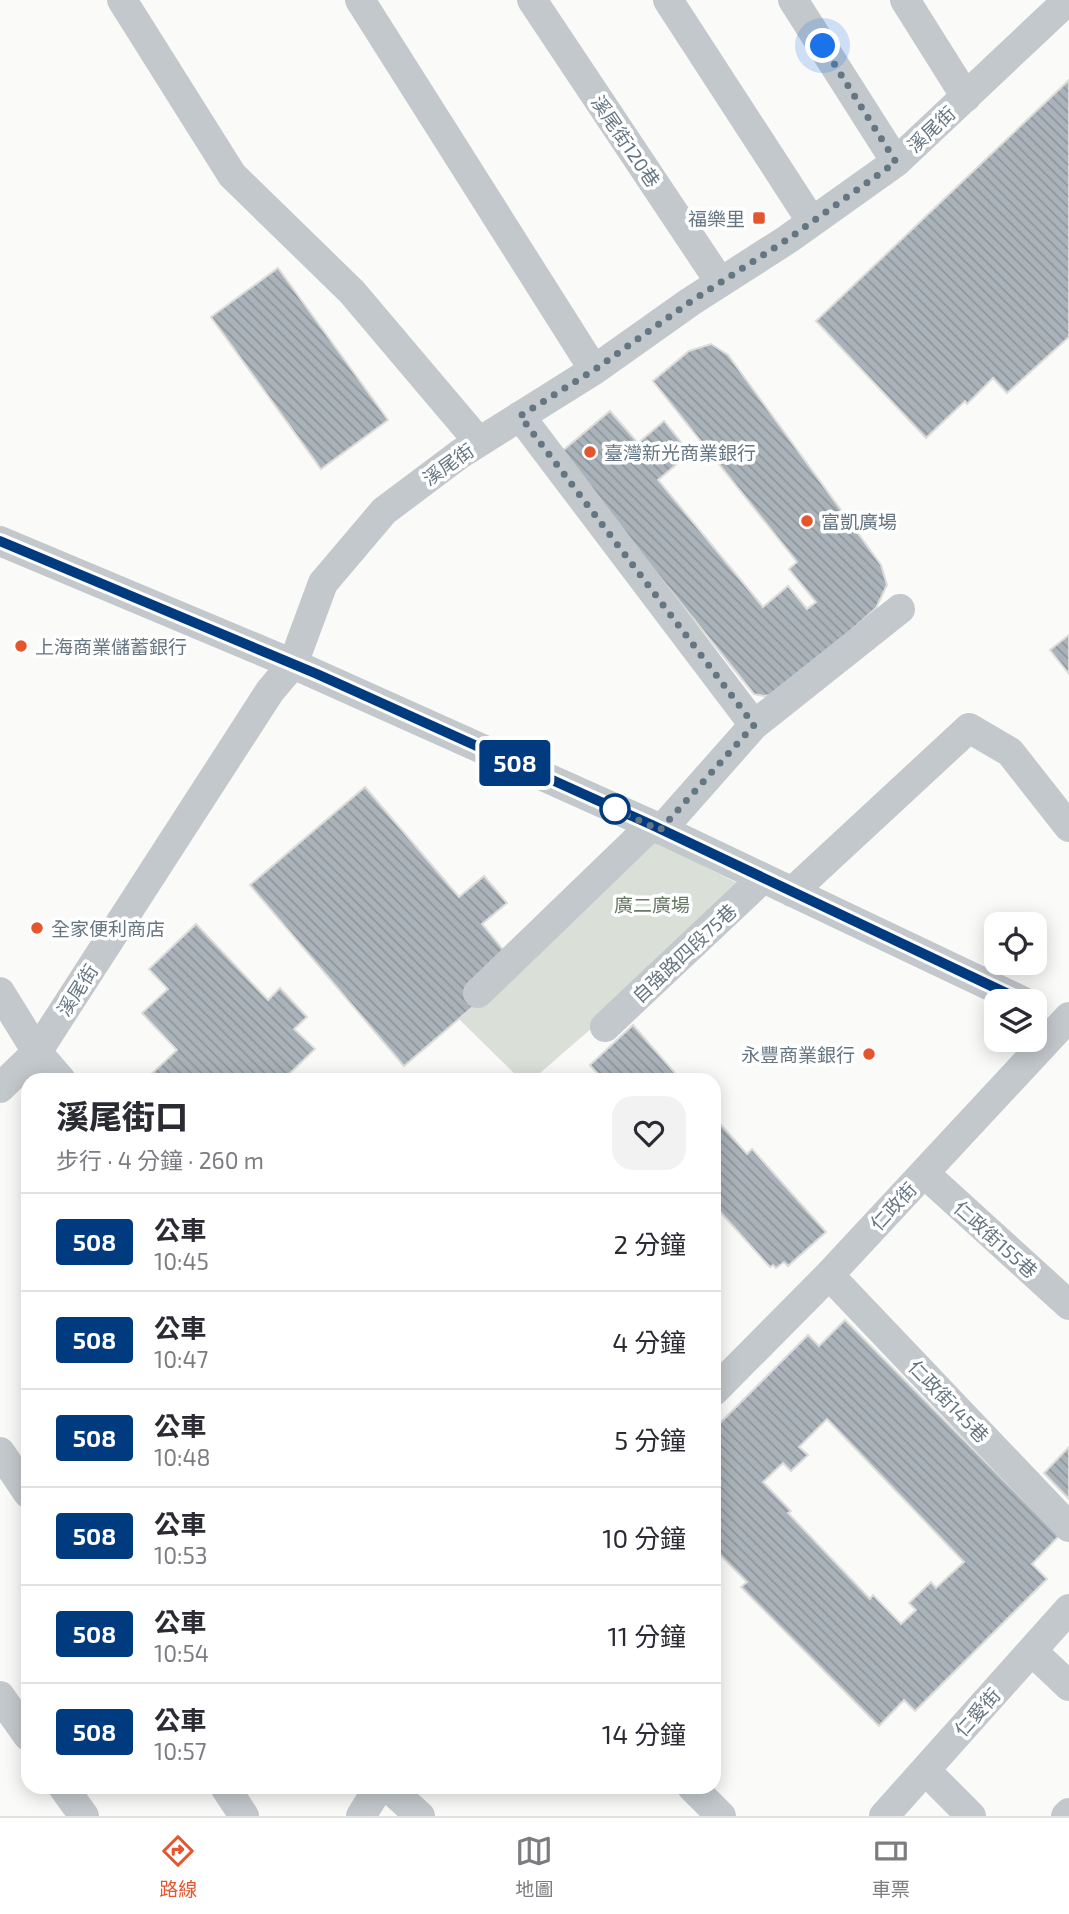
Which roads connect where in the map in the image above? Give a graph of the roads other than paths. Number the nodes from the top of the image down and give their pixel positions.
1 (122, 0) edge
2 (360, 0) edge
3 (532, 0) edge
4 (668, 0) edge
5 (793, 0) edge
6 (905, 0) edge
7 (1068, 0) edge
8 (966, 97) junction
9 (896, 162) junction
10 (812, 222) junction
11 (720, 282) junction
12 (594, 370) junction
13 (520, 416) junction
14 (479, 442) junction
15 (0, 541) edge
16 (900, 609) dead end
17 (293, 664) junction
18 (754, 725) junction
19 (656, 827) junction
20 (1069, 827) edge
21 (763, 878) junction
22 (792, 892) junction
23 (998, 989) edge
24 (0, 992) edge
25 (478, 993) dead end
26 (1047, 1012) edge
27 (1068, 1020) edge
28 (605, 1027) dead end
29 (37, 1052) junction
30 (55, 1073) edge
31 (0, 1088) edge
32 (924, 1173) junction
33 (829, 1275) junction
34 (1069, 1305) edge
35 (721, 1384) edge
36 (0, 1452) edge
37 (21, 1483) edge
38 (1069, 1527) edge
39 (1069, 1609) edge
40 (1031, 1651) junction
41 (1069, 1686) edge
42 (0, 1696) edge
43 (21, 1726) edge
44 (925, 1770) junction
45 (68, 1794) edge
46 (230, 1794) edge
47 (374, 1794) edge
48 (396, 1794) edge
49 (699, 1794) edge
50 (83, 1816) edge
51 (244, 1816) edge
52 (360, 1816) edge
53 (420, 1816) edge
54 (721, 1816) edge
55 (884, 1816) edge
56 (971, 1816) edge

1 - 14 street
2 - 12 street
3 - 11 street, 溪尾街120巷
4 - 10 street
5 - 9 street
6 - 8 street
7 - 8 street, 溪尾街
8 - 9 street, 溪尾街
9 - 10 street, 溪尾街
10 - 11 street, 溪尾街
11 - 12 street, 溪尾街
12 - 13 street, 溪尾街
13 - 14 street, 溪尾街
13 - 18 street
14 - 17 street, 溪尾街
15 - 17 street
16 - 18 street
17 - 19 street
17 - 29 street, 溪尾街
18 - 19 street
19 - 21 street
19 - 25 street
20 - 22 street
21 - 22 street
21 - 28 street, 自強路四段75巷
22 - 23 street
24 - 29 street
26 - 27 street
27 - 32 street, 仁政街
29 - 30 street
29 - 31 street, 溪尾街
32 - 33 street, 仁政街
32 - 34 street, 仁政街155巷
33 - 35 street, 仁政街
33 - 38 street, 仁政街145巷
36 - 37 street
39 - 40 street, 仁愛街
40 - 41 street
40 - 44 street, 仁愛街
42 - 43 street
44 - 55 street, 仁愛街
44 - 56 street
45 - 50 street
46 - 51 street
47 - 52 street
48 - 53 street
49 - 54 street

